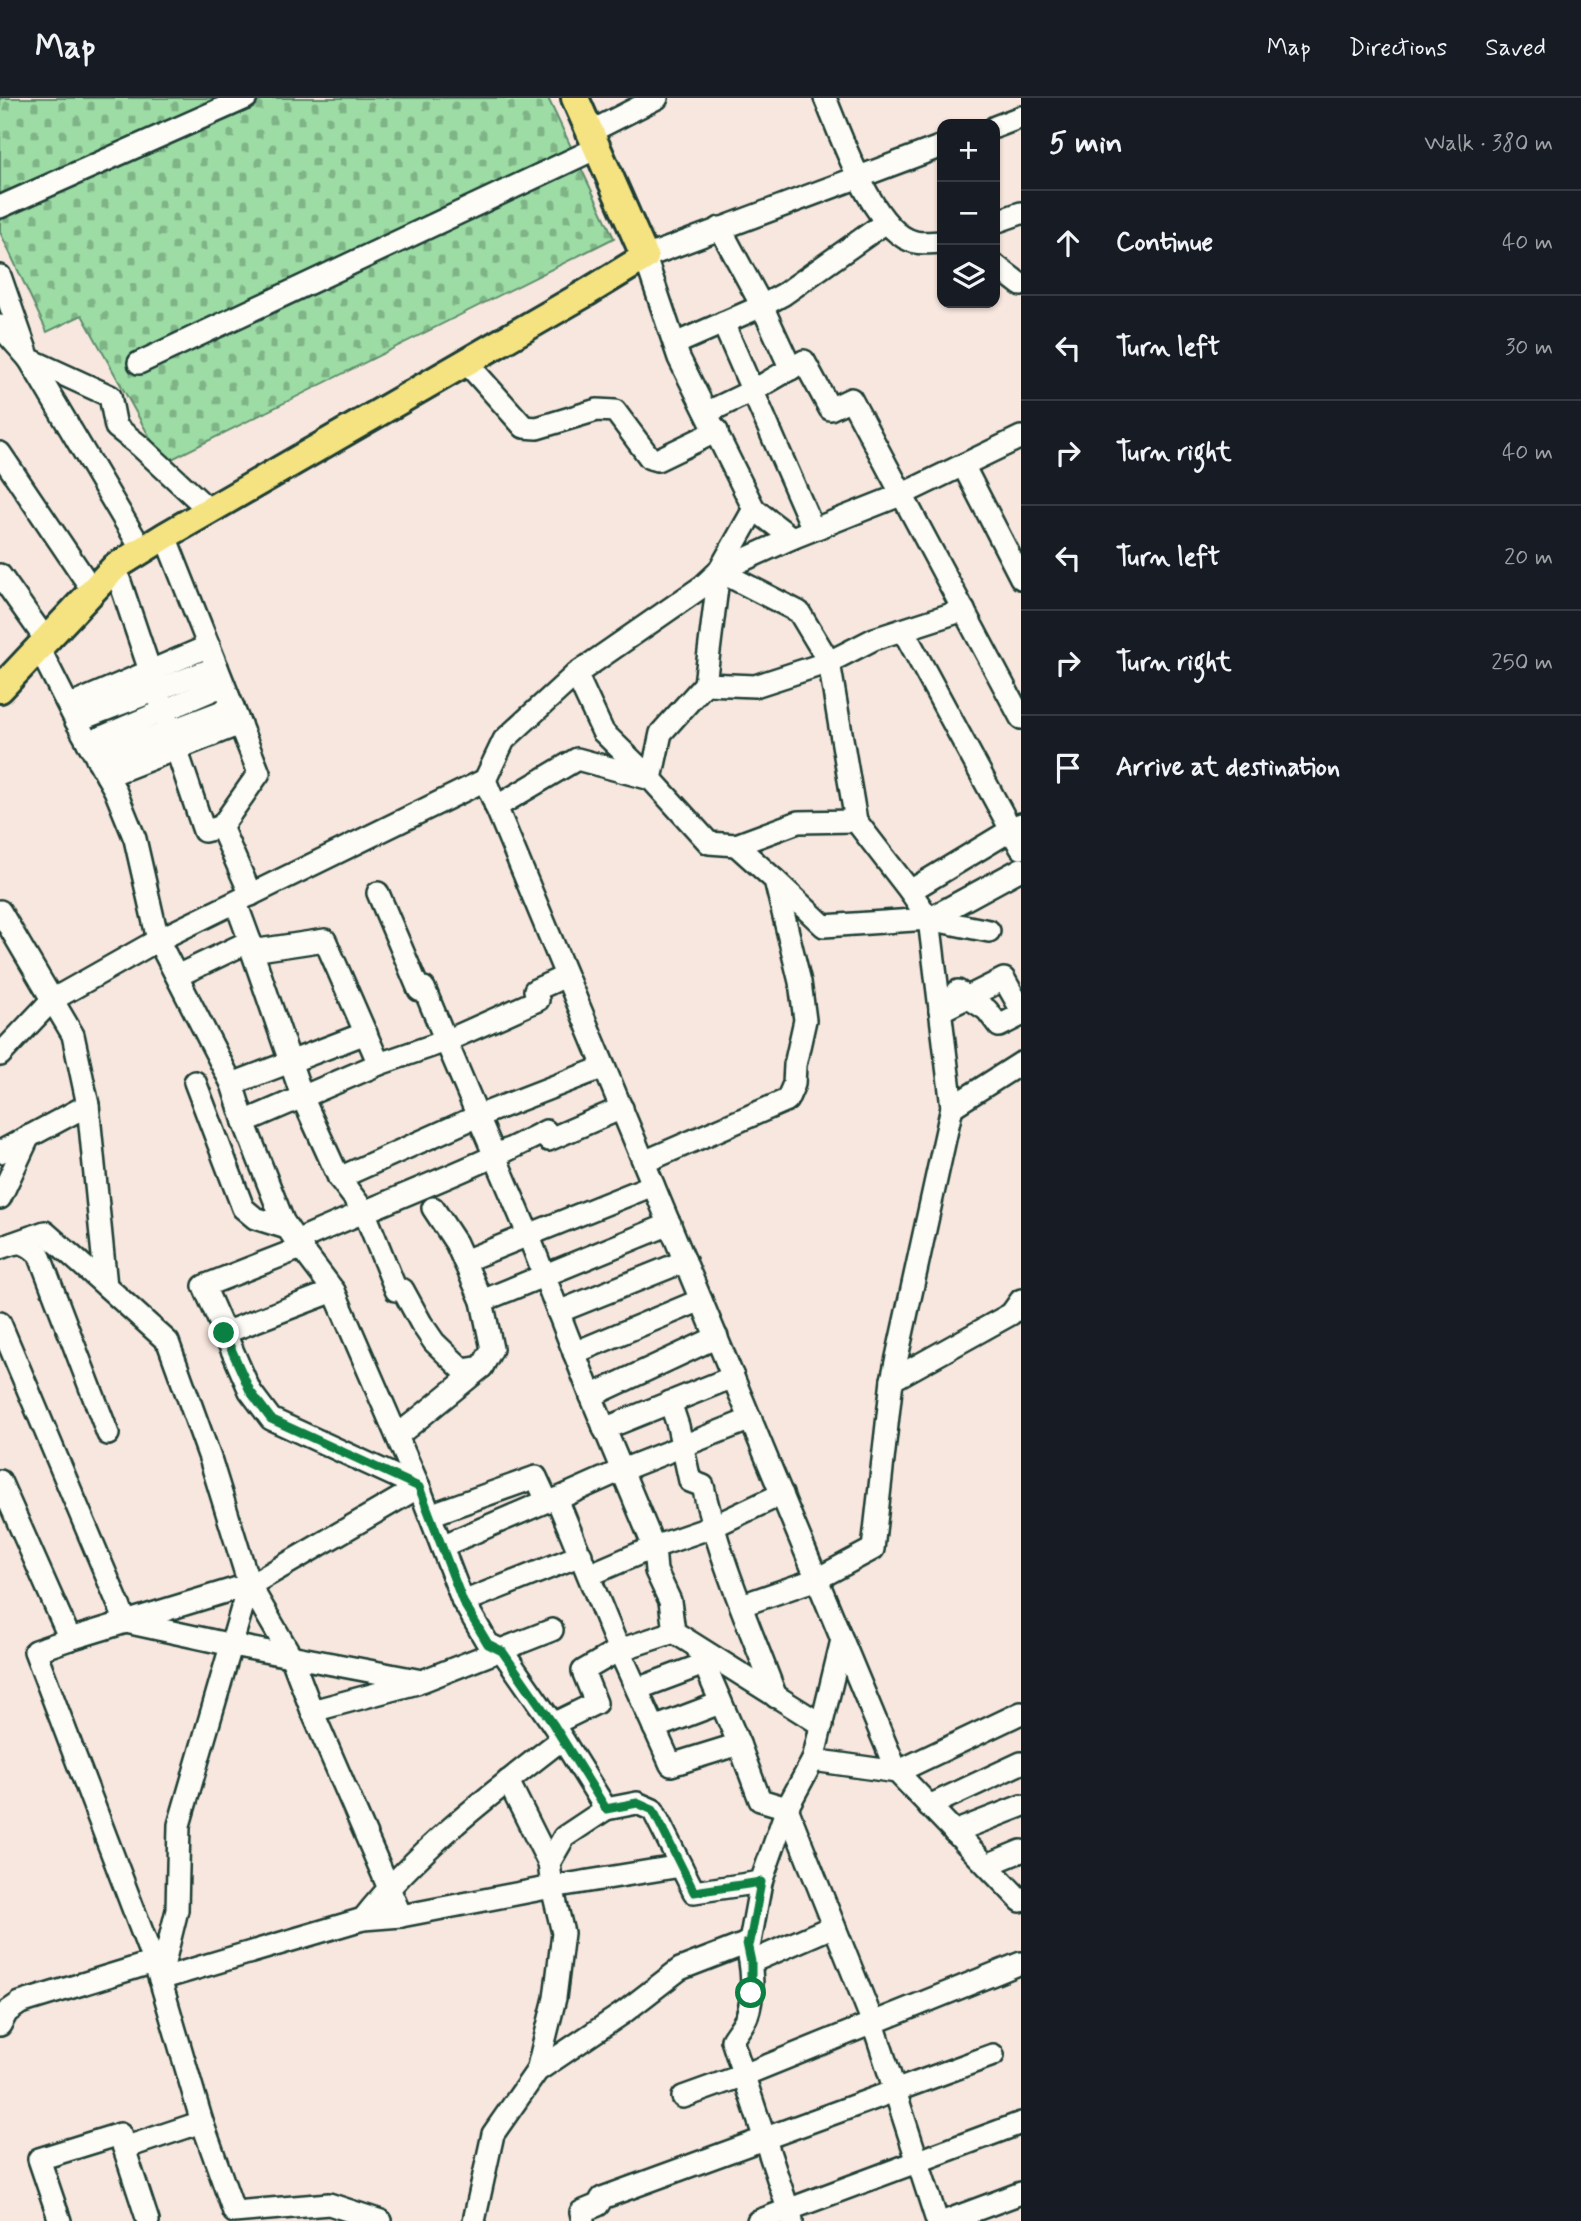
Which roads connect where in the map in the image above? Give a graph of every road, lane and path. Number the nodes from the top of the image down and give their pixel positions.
1 (246, 98) edge
2 (575, 98) edge
3 (657, 98) edge
4 (825, 98) edge
5 (1021, 117) edge
6 (1000, 125) edge
7 (594, 140) junction
8 (937, 148) edge
9 (859, 177) junction
10 (0, 207) edge
11 (1021, 212) edge
12 (1000, 220) edge
13 (886, 222) junction
14 (720, 228) junction
15 (937, 242) edge
16 (645, 257) junction
17 (1000, 269) edge
18 (0, 276) edge
19 (1021, 285) edge
20 (762, 306) junction
21 (723, 323) junction
22 (0, 326) edge
23 (675, 344) junction
24 (29, 359) junction
25 (466, 362) junction
26 (139, 363) dead end
27 (790, 369) junction
28 (754, 390) junction
29 (708, 412) junction
30 (717, 432) junction
31 (1021, 438) edge
32 (0, 453) edge
33 (962, 465) junction
34 (902, 494) junction
35 (754, 509) junction
36 (209, 510) junction
37 (814, 529) junction
38 (165, 536) junction
39 (792, 538) junction
40 (142, 550) junction
41 (115, 567) junction
42 (719, 571) junction
43 (0, 575) edge
44 (1021, 578) edge
45 (93, 591) junction
46 (964, 610) junction
47 (903, 630) junction
48 (43, 644) junction
49 (209, 646) junction
50 (829, 662) junction
51 (576, 674) junction
52 (221, 676) junction
53 (705, 684) junction
54 (0, 690) edge
55 (163, 710) junction
56 (1020, 713) edge
57 (72, 714) junction
58 (236, 716) junction
59 (97, 759) junction
60 (651, 779) junction
61 (485, 780) junction
62 (496, 807) junction
63 (856, 821) junction
64 (221, 827) junction
65 (1018, 834) edge
66 (736, 845) junction
67 (1021, 869) edge
68 (775, 880) junction
69 (910, 891) junction
70 (378, 893) dead end
71 (244, 899) junction
72 (0, 911) edge
73 (929, 919) junction
74 (989, 931) dead end
75 (158, 940) junction
76 (251, 946) junction
77 (1013, 974) edge
78 (177, 976) junction
79 (566, 976) junction
80 (936, 977) junction
81 (968, 998) junction
82 (52, 1000) junction
83 (1021, 1009) edge
84 (940, 1012) junction
85 (1021, 1015) edge
86 (366, 1033) junction
87 (446, 1041) junction
88 (0, 1055) edge
89 (290, 1063) junction
90 (1021, 1063) edge
91 (379, 1064) junction
92 (604, 1067) junction
93 (195, 1082) dead end
94 (232, 1084) junction
95 (303, 1098) junction
96 (88, 1105) junction
97 (952, 1107) junction
98 (622, 1108) junction
99 (478, 1116) junction
100 (244, 1122) junction
101 (29, 1136) junction
102 (0, 1152) edge
103 (495, 1157) junction
104 (644, 1162) junction
105 (339, 1178) junction
106 (653, 1185) junction
107 (0, 1198) edge
108 (433, 1208) dead end
109 (364, 1211) junction
110 (670, 1224) junction
111 (528, 1234) junction
112 (295, 1239) junction
113 (464, 1261) junction
114 (685, 1261) junction
115 (544, 1276) junction
116 (106, 1286) junction
117 (334, 1291) junction
118 (702, 1300) junction
119 (1021, 1300) edge
120 (482, 1301) junction
121 (558, 1312) junction
122 (0, 1323) edge
123 (224, 1333) junction
124 (717, 1337) junction
125 (574, 1353) junction
126 (482, 1367) junction
127 (733, 1377) junction
128 (892, 1380) junction
129 (591, 1396) junction
130 (670, 1402) junction
131 (751, 1419) junction
132 (604, 1429) junction
133 (108, 1434) dead end
134 (397, 1436) junction
135 (683, 1446) junction
136 (622, 1470) junction
137 (0, 1481) edge
138 (419, 1487) junction
139 (782, 1494) junction
140 (552, 1500) junction
141 (430, 1515) junction
142 (712, 1527) junction
143 (442, 1546) junction
144 (654, 1547) junction
145 (585, 1565) junction
146 (817, 1580) junction
147 (249, 1584) junction
148 (463, 1602) junction
149 (742, 1605) junction
150 (127, 1622) junction
151 (552, 1630) dead end
152 (674, 1632) junction
153 (70, 1639) junction
154 (842, 1640) junction
155 (232, 1645) junction
156 (619, 1650) junction
157 (502, 1651) junction
158 (291, 1656) junction
159 (700, 1656) junction
160 (422, 1681) junction
161 (637, 1689) junction
162 (776, 1697) junction
163 (720, 1703) junction
164 (312, 1711) junction
165 (1020, 1715) edge
166 (822, 1725) junction
167 (654, 1728) junction
168 (557, 1731) junction
169 (738, 1744) junction
170 (813, 1760) junction
171 (1021, 1763) edge
172 (897, 1772) junction
173 (508, 1781) junction
174 (929, 1806) junction
175 (1021, 1806) edge
176 (787, 1808) junction
177 (606, 1809) junction
178 (954, 1832) junction
179 (1021, 1851) edge
180 (549, 1863) junction
181 (986, 1865) junction
182 (681, 1866) junction
183 (761, 1882) junction
184 (388, 1887) junction
185 (552, 1887) junction
186 (1021, 1901) edge
187 (401, 1916) junction
188 (363, 1919) junction
189 (834, 1926) junction
190 (749, 1952) junction
191 (1021, 1963) edge
192 (157, 1971) junction
193 (873, 2023) junction
194 (0, 2025) edge
195 (993, 2055) dead end
196 (537, 2071) junction
197 (744, 2075) junction
198 (895, 2091) junction
199 (683, 2097) dead end
200 (202, 2122) junction
201 (1021, 2123) edge
202 (764, 2138) junction
203 (124, 2148) junction
204 (918, 2160) junction
205 (1021, 2193) edge
206 (235, 2216) edge
207 (791, 2216) edge
208 (61, 2221) edge
209 (148, 2221) edge
210 (381, 2221) edge
211 (474, 2221) edge
212 (583, 2221) edge
213 (758, 2221) edge
214 (937, 2221) edge
215 (946, 2221) edge

1 - 10 street
2 - 7 main road
3 - 7 street
4 - 9 street
5 - 6 street
7 - 16 main road
7 - 26 street
8 - 9 street
9 - 13 street
9 - 14 street
11 - 12 street
13 - 15 street
13 - 20 street
14 - 16 street
14 - 20 street
16 - 23 street
16 - 25 main road
17 - 19 street
18 - 24 street
20 - 21 street
20 - 27 street
21 - 23 street
21 - 28 street
22 - 24 street
23 - 29 street
24 - 36 street
24 - 40 street
25 - 30 street
25 - 36 main road
27 - 28 street
27 - 34 street
28 - 29 street
28 - 37 street
29 - 30 street
30 - 35 street
31 - 33 street
32 - 45 street
33 - 34 street
33 - 44 street
34 - 37 street
34 - 46 street
35 - 39 street
35 - 42 street
36 - 38 main road
37 - 39 street
38 - 40 main road
38 - 49 street
39 - 42 street
40 - 41 main road
41 - 45 main road
41 - 55 street
42 - 50 street
42 - 51 street
42 - 53 street
43 - 48 street
45 - 48 main road
46 - 47 street
46 - 56 street
47 - 50 street
47 - 65 street
48 - 54 main road
48 - 57 street
49 - 52 street
49 - 55 street
50 - 53 street
50 - 63 street
51 - 60 street
51 - 61 street
52 - 55 street
52 - 58 street
53 - 60 street
55 - 57 street
55 - 58 street
55 - 59 street
55 - 59 street
55 - 64 street
57 - 59 street
58 - 64 street
59 - 75 street
60 - 62 street
60 - 66 street
61 - 62 street
61 - 71 street
62 - 79 street
63 - 66 street
63 - 69 street
64 - 71 street
65 - 69 street
66 - 68 street
67 - 73 street
68 - 73 street
68 - 104 street
69 - 73 street
70 - 87 street
71 - 75 street
71 - 76 street
72 - 82 street
73 - 74 street
73 - 80 street
75 - 78 street
75 - 82 street
76 - 78 street
76 - 86 street
76 - 89 street
77 - 81 street
77 - 83 street
78 - 94 street
79 - 87 street
79 - 92 street
80 - 81 street
80 - 84 street
81 - 84 street
81 - 85 street
82 - 88 street
82 - 96 street
84 - 97 street
86 - 89 street
86 - 91 street
87 - 91 street
87 - 99 street
89 - 94 street
89 - 95 street
90 - 97 street
91 - 95 street
92 - 98 street
92 - 99 street
93 - 112 street
94 - 100 street
95 - 100 street
95 - 105 street
96 - 101 street
96 - 116 street
97 - 128 street
98 - 103 street
98 - 104 street
99 - 103 street
99 - 105 street
100 - 112 street
101 - 102 street
101 - 107 street
103 - 109 street
103 - 111 street
104 - 106 street
105 - 109 street
106 - 110 street
106 - 111 street
108 - 113 street
109 - 112 street
109 - 126 street
110 - 114 street
110 - 115 street
111 - 113 street
111 - 115 street
112 - 117 street
112 - 123 street
113 - 120 street
114 - 118 street
114 - 121 street
115 - 120 street
115 - 121 street
116 - 133 street
116 - 147 street
117 - 123 street
117 - 134 street
118 - 124 street
118 - 125 street
119 - 128 street
120 - 126 street
121 - 125 street
122 - 150 street
123 - 138 street
124 - 127 street
124 - 129 street
125 - 129 street
126 - 134 street
127 - 130 street
127 - 131 street
128 - 146 street
129 - 132 street
130 - 132 street
130 - 135 street
131 - 135 street
131 - 139 street
132 - 136 street
134 - 138 street
135 - 136 street
135 - 142 street
136 - 140 street
136 - 144 street
137 - 153 street
138 - 141 street
138 - 147 street
139 - 142 street
139 - 146 street
140 - 141 street
140 - 143 street
140 - 145 street
141 - 143 street
142 - 144 street
142 - 149 street
143 - 148 street
144 - 145 street
144 - 152 street
145 - 148 street
145 - 156 street
146 - 149 street
146 - 154 street
147 - 150 street
147 - 155 street
147 - 158 street
148 - 157 street
149 - 162 street
150 - 153 street
150 - 155 street
151 - 157 street
152 - 156 street
152 - 159 street
153 - 192 street
154 - 166 street
154 - 172 street
155 - 158 street
155 - 192 street
156 - 161 street
156 - 168 street
157 - 160 street
157 - 168 street
158 - 160 street
158 - 164 street
159 - 161 street
159 - 162 street
159 - 163 street
160 - 164 street
161 - 167 street
162 - 166 street
163 - 167 street
163 - 169 street
164 - 184 street
165 - 172 street
166 - 170 street
167 - 169 street
168 - 173 street
168 - 177 street
169 - 176 street
170 - 172 street
170 - 176 street
171 - 174 street
172 - 174 street
173 - 180 street
173 - 184 street
174 - 178 street
175 - 178 street
176 - 183 street
176 - 189 street
177 - 180 street
177 - 182 street
178 - 181 street
179 - 181 street
180 - 185 street
181 - 186 street
182 - 183 street
182 - 185 street
183 - 190 street
184 - 187 street
184 - 188 street
185 - 187 street
185 - 196 street
187 - 188 street
188 - 192 street
189 - 190 street
189 - 193 street
190 - 196 street
190 - 197 street
191 - 193 street
192 - 194 street
192 - 200 street
193 - 197 street
193 - 198 street
195 - 198 street
196 - 211 street
197 - 199 street
197 - 202 street
198 - 202 street
198 - 204 street
200 - 203 street
200 - 206 street
201 - 204 street
202 - 207 street
202 - 212 street
203 - 208 street
203 - 209 street
204 - 207 street
204 - 214 street
205 - 215 street
206 - 210 street
207 - 213 street

